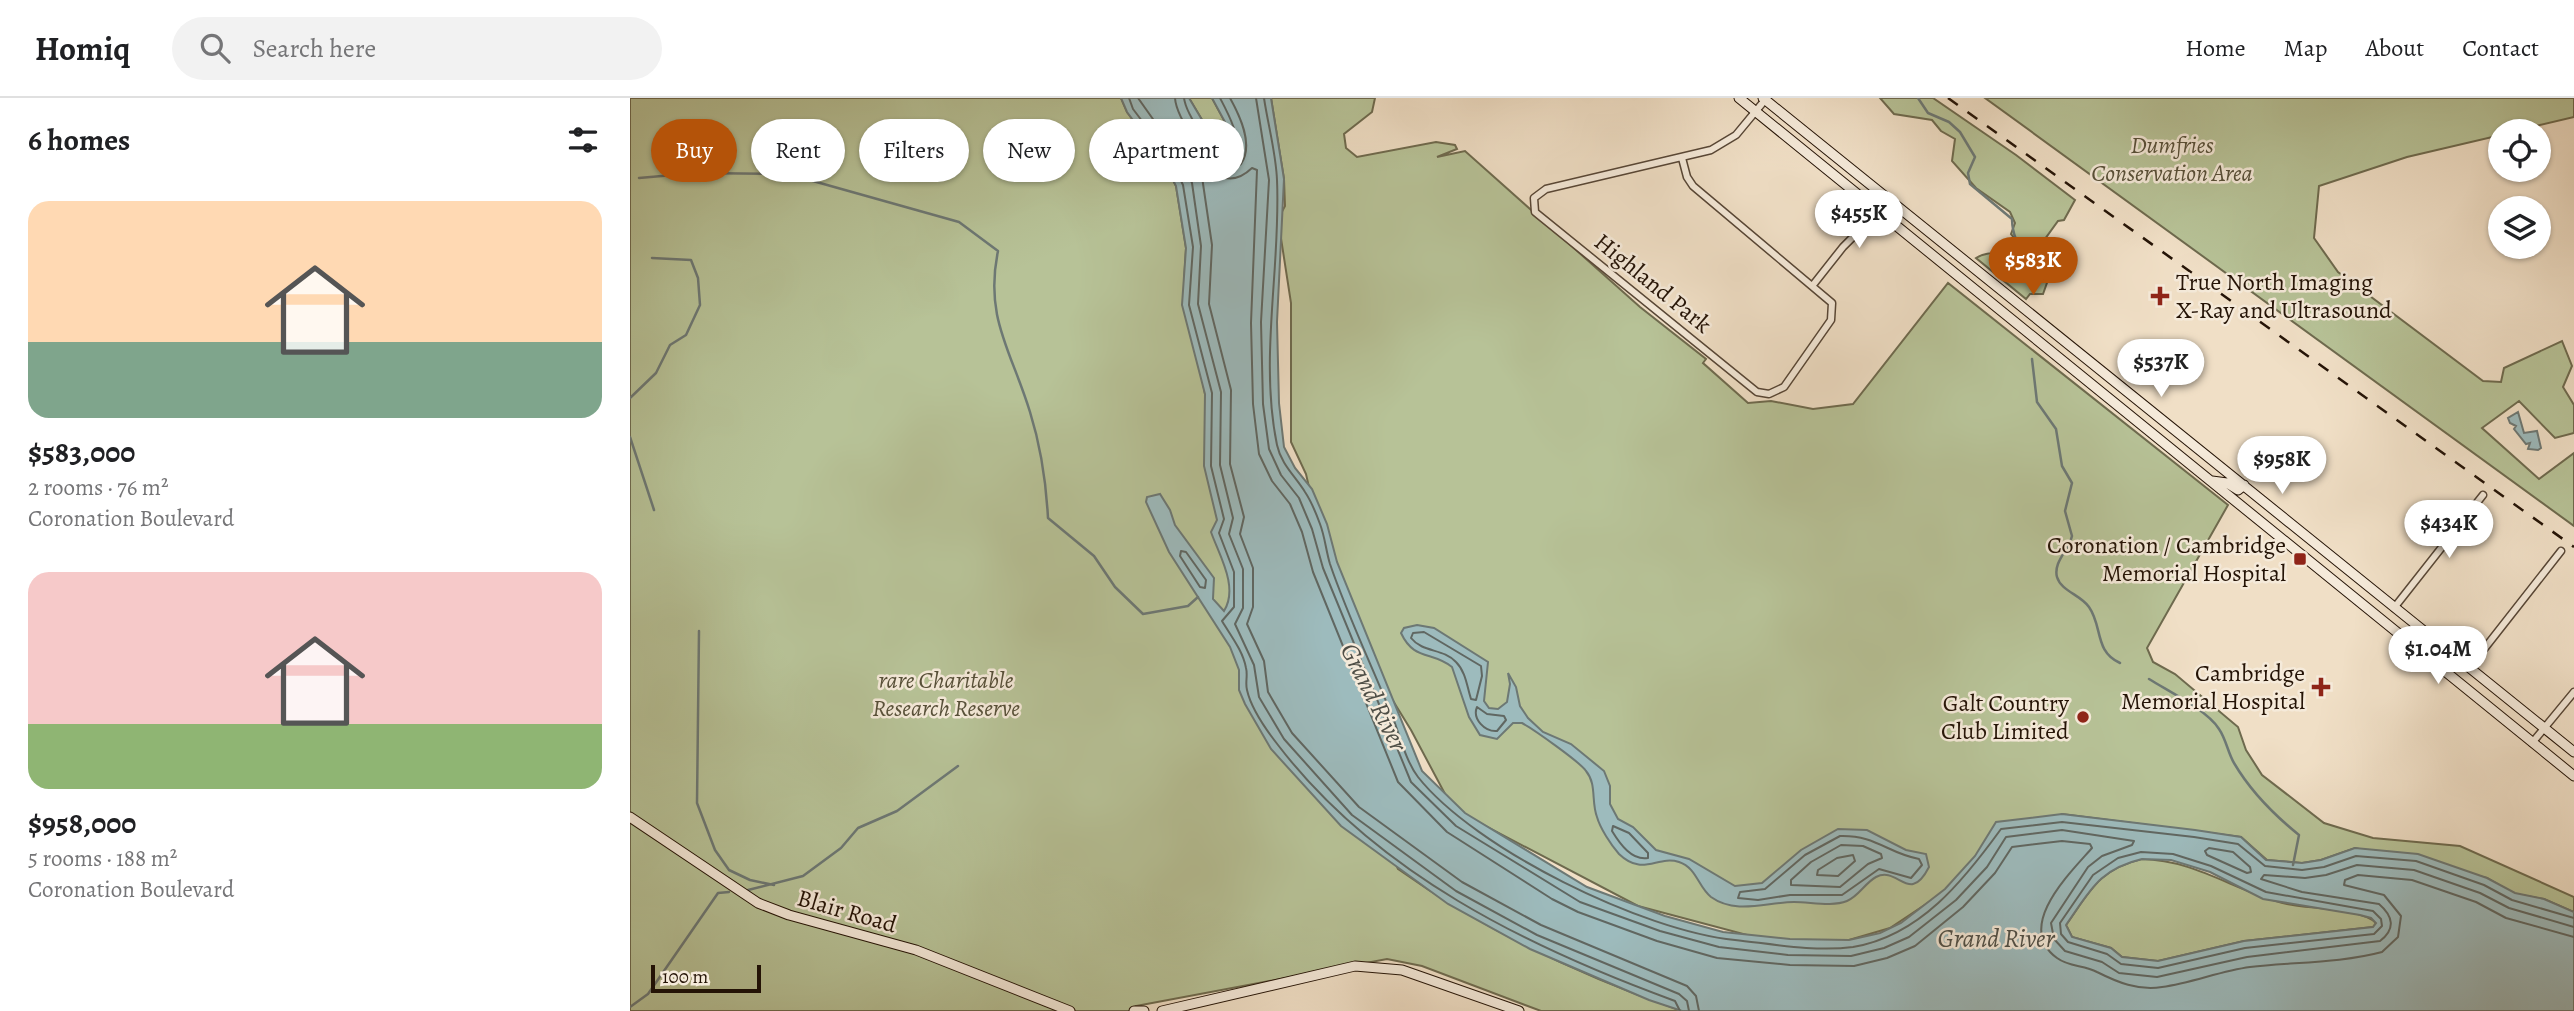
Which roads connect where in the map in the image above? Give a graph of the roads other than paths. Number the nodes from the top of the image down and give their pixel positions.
1 (1739, 98) edge
2 (1764, 99) edge
3 (1756, 113) junction
4 (1682, 158) junction
5 (1889, 201) junction
6 (1877, 213) junction
7 (1813, 285) junction
8 (1998, 288) junction
9 (1987, 300) junction
10 (2210, 481) junction
11 (2244, 485) junction
12 (2483, 495) dead end
13 (2561, 551) dead end
14 (2394, 608) junction
15 (2470, 667) junction
16 (2574, 692) edge
17 (2545, 728) junction
18 (2532, 743) junction
19 (2574, 752) edge
20 (2574, 776) edge
21 (630, 817) edge
22 (1070, 1011) edge
23 (1134, 1011) edge
24 (1144, 1011) edge
25 (1162, 1011) edge
26 (1519, 1011) edge

1 - 3 main road
2 - 3 street, Highland Park
2 - 5 main road
3 - 4 street, Highland Park
3 - 6 main road
4 - 7 street, Highland Park
4 - 7 street, Highland Park
5 - 6 street
5 - 8 main road
6 - 7 street
6 - 9 main road
8 - 9 main road
8 - 11 main road
9 - 10 main road
10 - 11 main road
10 - 18 main road
11 - 14 main road
12 - 14 street
13 - 15 street
14 - 15 main road
15 - 17 main road
16 - 17 street
17 - 18 street
17 - 19 main road
18 - 20 main road
21 - 22 main road, Blair Road
23 - 24 main road
25 - 26 main road

